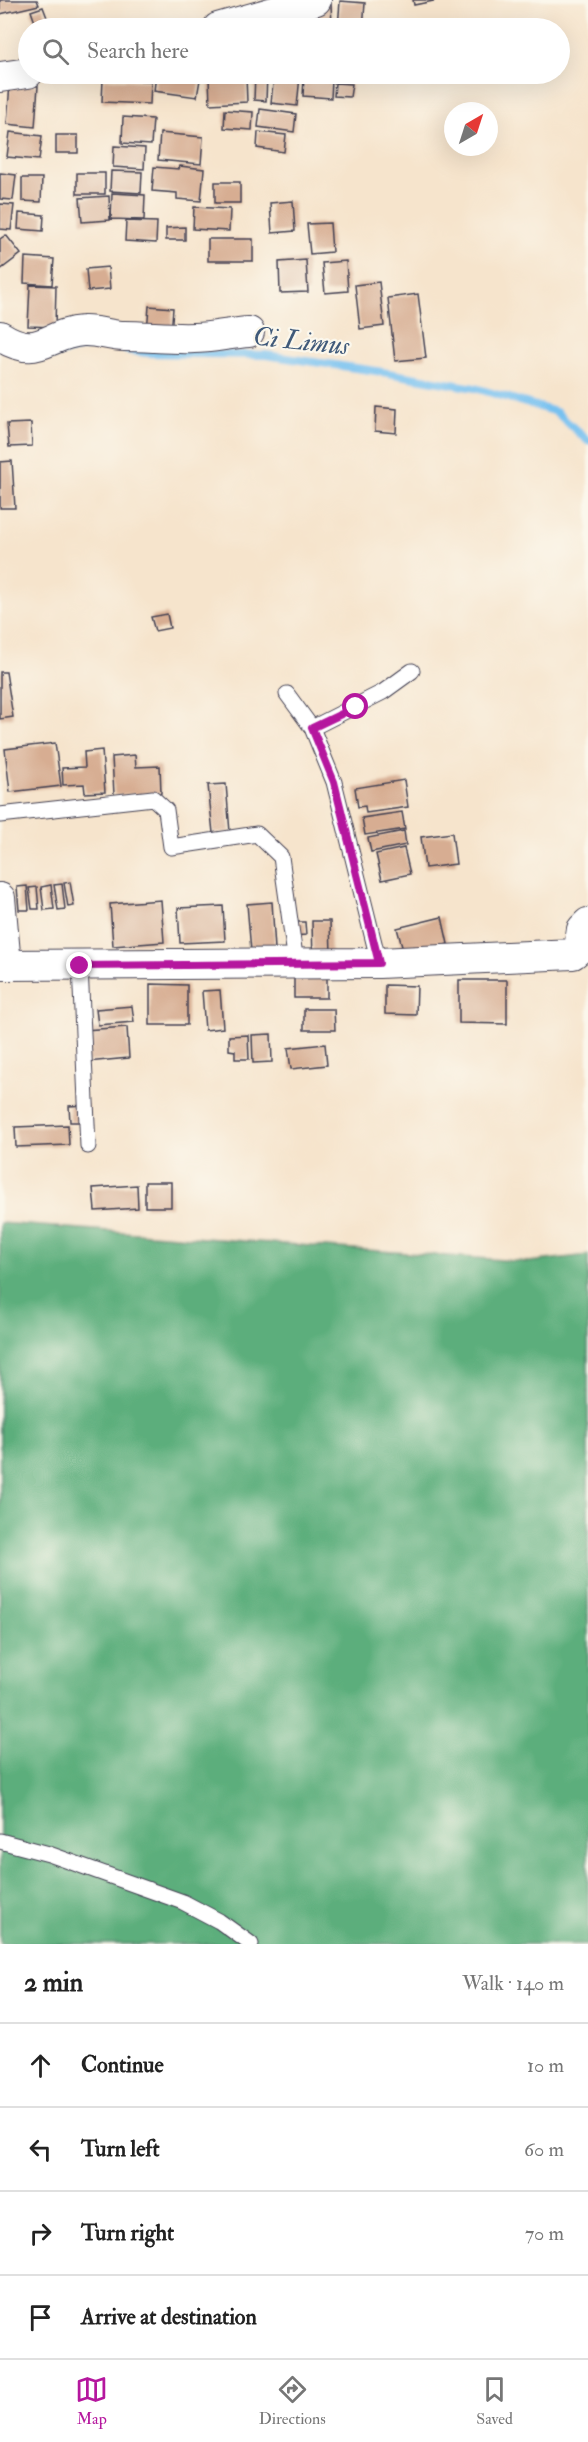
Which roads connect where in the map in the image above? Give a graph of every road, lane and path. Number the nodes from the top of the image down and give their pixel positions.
1 (316, 0) edge
2 (253, 18) edge
3 (18, 74) edge
4 (0, 77) edge
5 (249, 332) dead end
6 (0, 336) edge
7 (412, 671) dead end
8 (287, 694) dead end
9 (312, 728) junction
10 (0, 815) edge
11 (0, 898) edge
12 (588, 923) edge
13 (296, 963) junction
14 (379, 963) junction
15 (3, 965) edge
16 (80, 966) junction
17 (88, 1146) dead end
18 (0, 1841) edge
19 (251, 1944) edge

1 - 2 street
3 - 4 street
5 - 6 street
7 - 9 lane
8 - 9 lane
9 - 14 lane
10 - 13 lane
11 - 15 street
12 - 14 street
13 - 14 street
13 - 16 street
15 - 16 street
16 - 17 lane
18 - 19 lane

